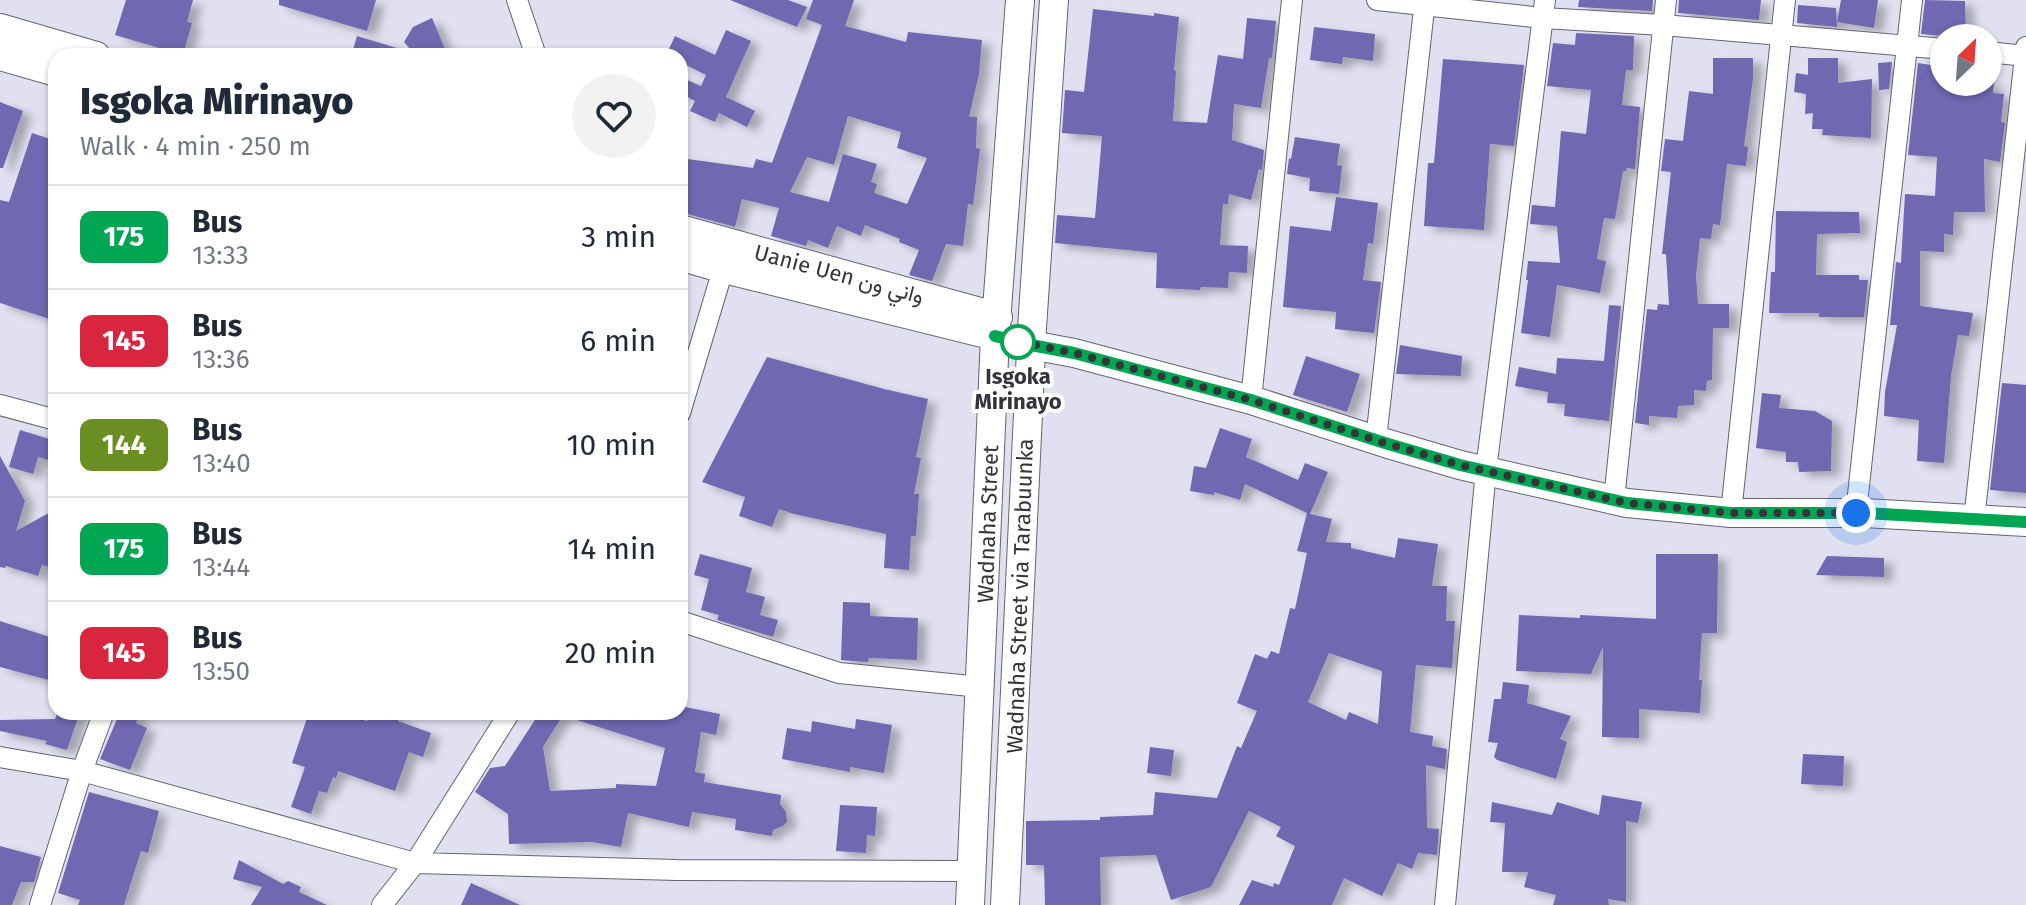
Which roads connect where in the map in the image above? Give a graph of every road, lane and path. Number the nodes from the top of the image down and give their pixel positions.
1 (517, 0) edge
2 (1020, 0) edge
3 (1054, 0) edge
4 (1292, 0) edge
5 (1377, 0) edge
6 (1666, 0) edge
7 (1785, 0) edge
8 (1912, 0) edge
9 (1425, 2) edge
10 (1544, 9) edge
11 (1663, 25) junction
12 (0, 28) edge
13 (1781, 35) junction
14 (1907, 45) junction
15 (1930, 47) edge
16 (2026, 47) edge
17 (69, 48) edge
18 (533, 48) edge
19 (2002, 53) edge
20 (0, 56) edge
21 (2026, 56) edge
22 (48, 70) edge
23 (688, 234) edge
24 (688, 256) edge
25 (727, 256) junction
26 (996, 326) junction
27 (1031, 336) junction
28 (688, 386) edge
29 (1251, 400) junction
30 (0, 405) edge
31 (48, 418) edge
32 (1376, 440) junction
33 (1486, 470) junction
34 (1614, 500) junction
35 (1731, 513) junction
36 (1856, 513) junction
37 (1974, 520) junction
38 (2026, 522) edge
39 (688, 624) edge
40 (981, 687) junction
41 (101, 720) edge
42 (505, 720) edge
43 (0, 757) edge
44 (82, 771) junction
45 (415, 863) junction
46 (971, 871) junction
47 (40, 905) edge
48 (382, 905) edge
49 (970, 905) edge
50 (1005, 905) edge
51 (1445, 905) edge

1 - 18 street
2 - 26 main road, Wadnaha Street
3 - 27 main road, Wadnaha Street via Tarabuunka
4 - 29 street
5 - 9 street
6 - 11 street
7 - 13 street
8 - 14 street
9 - 10 street
9 - 32 street
10 - 11 street
10 - 33 street
11 - 13 street
11 - 34 street
12 - 17 main road
13 - 14 street
13 - 35 street
14 - 15 street
14 - 36 street
16 - 21 street
19 - 21 street
20 - 22 main road
21 - 37 street
23 - 25 main road, Uanie Uen واني ون
24 - 25 main road, Uanie Uen واني ون
25 - 26 main road, Uanie Uen واني ون
25 - 28 street
26 - 27 main road, Uanie Uen واني ون
26 - 40 main road, Wadnaha Street
27 - 29 main road, Uanie Uen واني ون
27 - 50 main road, Wadnaha Street via Tarabuunka
29 - 32 main road, Uanie Uen واني ون
30 - 31 street
32 - 33 main road, Uanie Uen واني ون
33 - 34 main road, Uanie Uen واني ون
33 - 51 street
34 - 35 main road, Uanie Uen واني ون
35 - 36 main road, Uanie Uen واني ون
36 - 37 main road, Uanie Uen واني ون
37 - 38 main road, Uanie Uen واني ون
39 - 40 street
40 - 46 main road, Wadnaha Street
41 - 44 street
42 - 45 street
43 - 44 street
44 - 45 street
44 - 47 street
45 - 46 street
45 - 48 street
46 - 49 main road, Wadnaha Street

